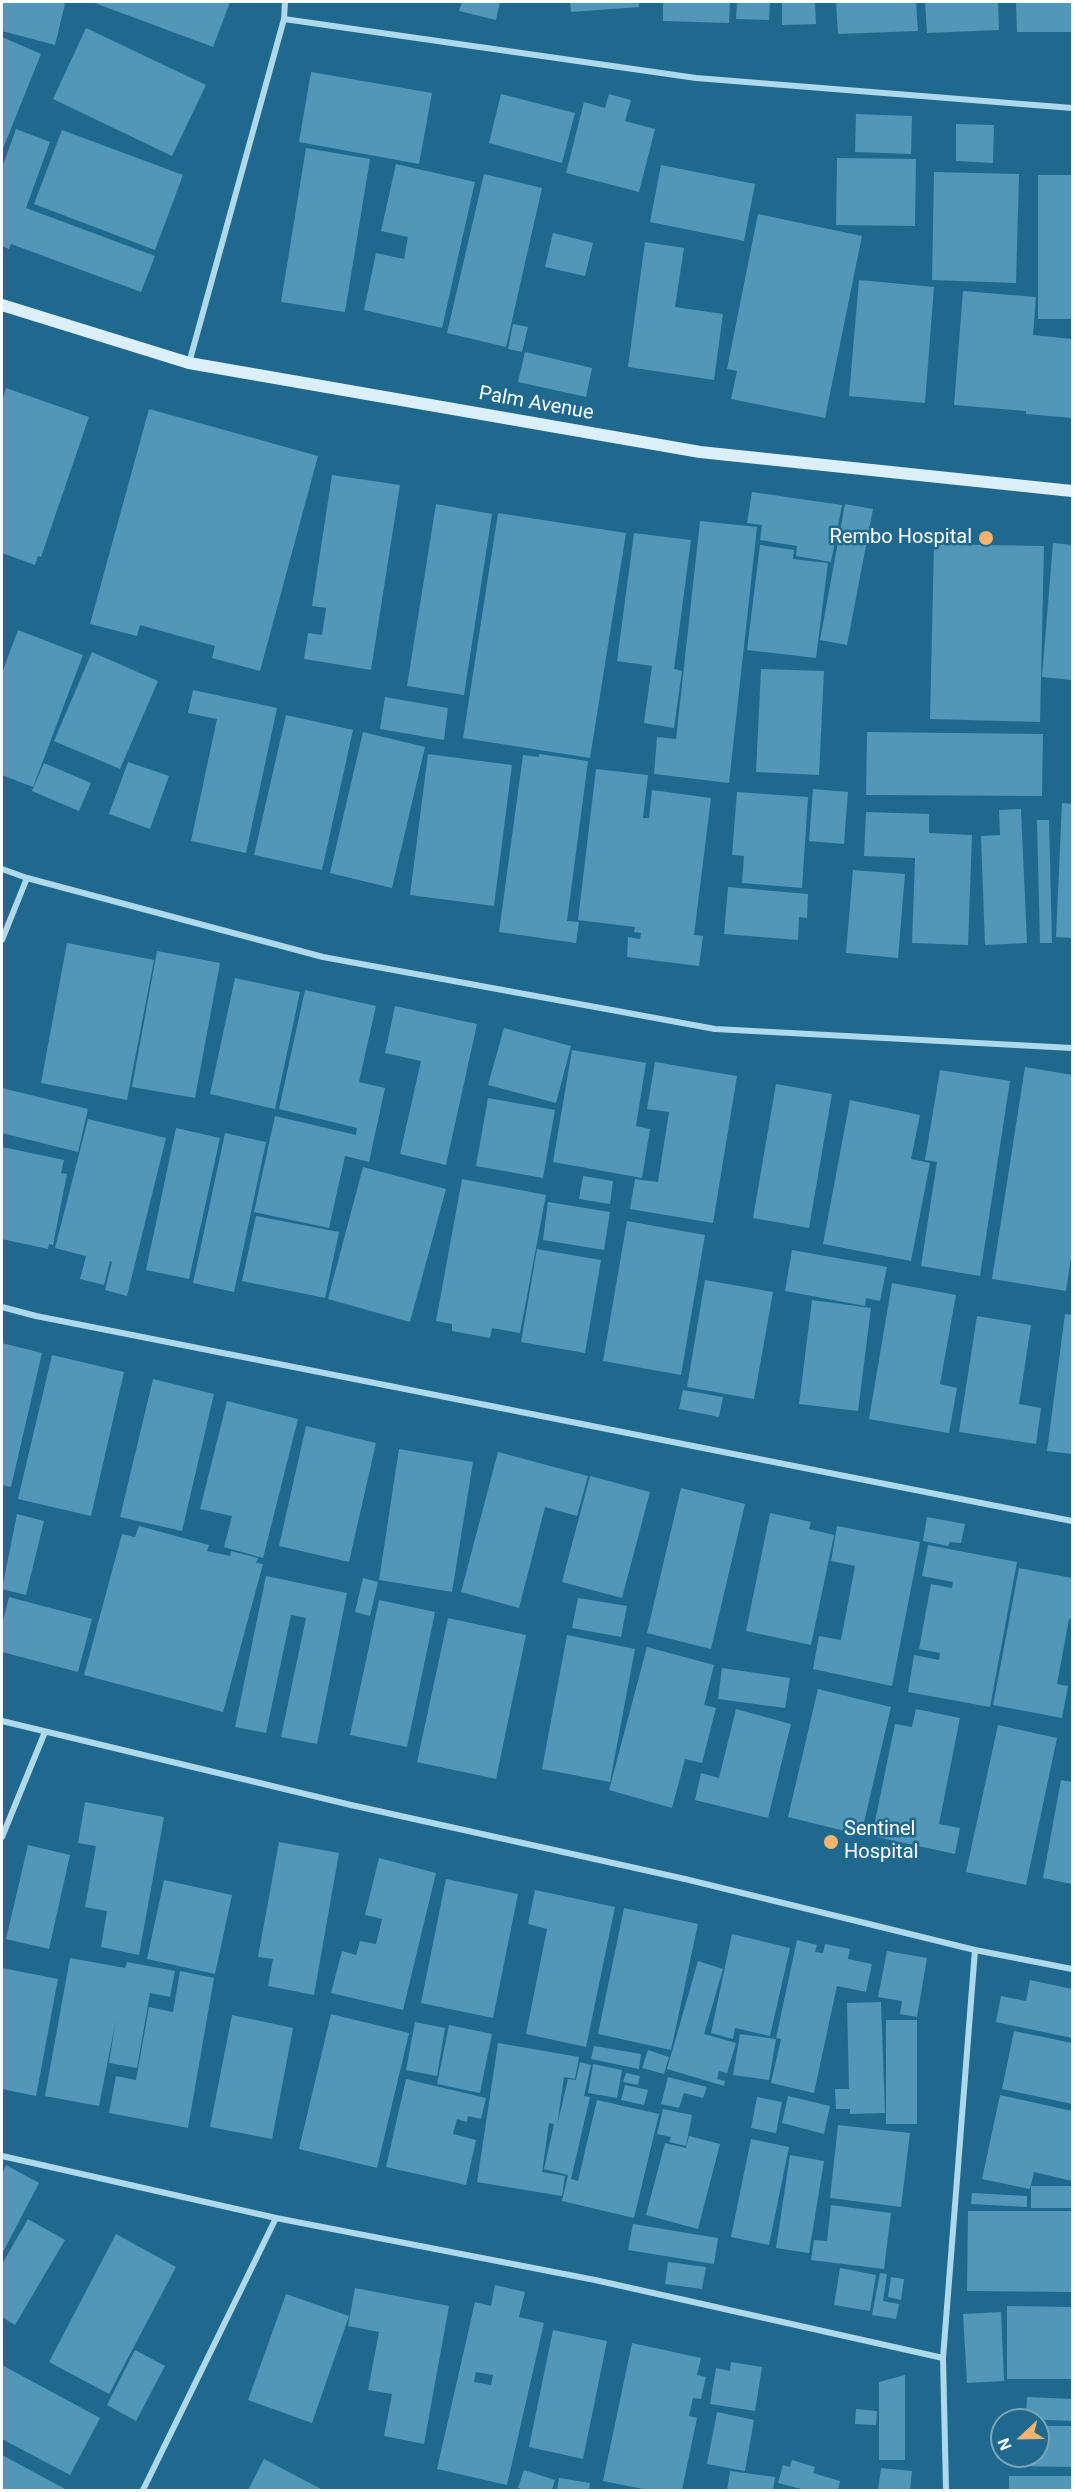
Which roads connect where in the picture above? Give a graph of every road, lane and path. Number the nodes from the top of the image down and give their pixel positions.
1 (285, 2) edge
2 (284, 19) junction
3 (1072, 108) edge
4 (2, 305) edge
5 (189, 363) junction
6 (1072, 491) edge
7 (2, 869) edge
8 (27, 878) junction
9 (2, 940) edge
10 (1072, 1048) edge
11 (2, 1307) edge
12 (1072, 1521) edge
13 (2, 1721) edge
14 (45, 1732) junction
15 (2, 1837) edge
16 (975, 1950) junction
17 (1072, 1969) edge
18 (2, 2156) edge
19 (276, 2218) junction
20 (943, 2358) junction
21 (143, 2490) edge
22 (946, 2490) edge

1 - 2 street
2 - 3 street
2 - 5 street
4 - 5 street, Palm Avenue
5 - 6 street, Palm Avenue
7 - 8 street
8 - 9 street
8 - 10 street
11 - 12 street
13 - 14 street
14 - 15 street
14 - 16 street
16 - 17 street
16 - 20 street
18 - 19 street
19 - 20 street
19 - 21 street
20 - 22 street

